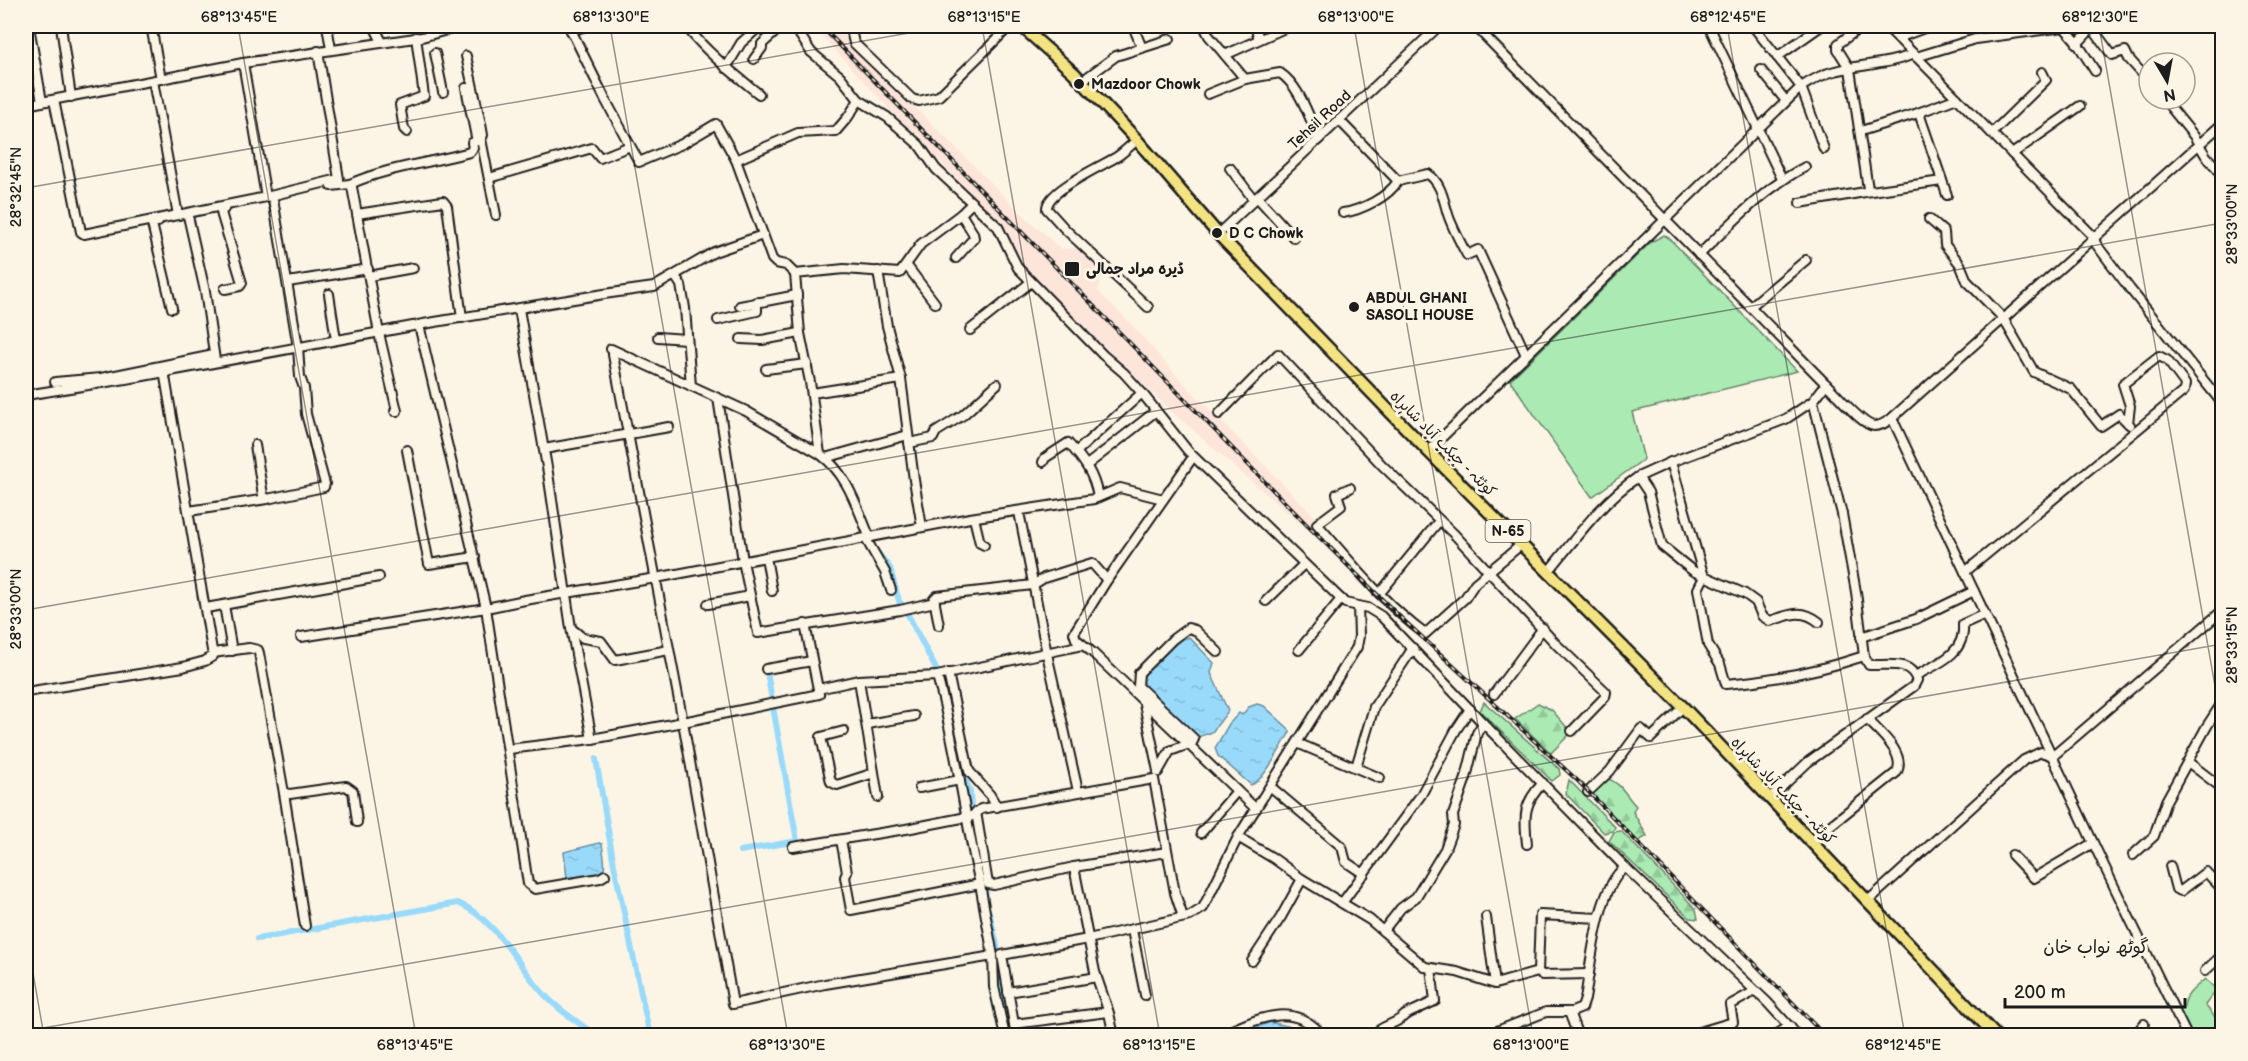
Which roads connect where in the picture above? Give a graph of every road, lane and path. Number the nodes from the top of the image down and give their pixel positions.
1 (29, 26) edge
2 (61, 26) edge
3 (151, 26) edge
4 (327, 26) edge
5 (374, 26) edge
6 (461, 26) edge
7 (585, 26) edge
8 (686, 26) edge
9 (760, 26) edge
10 (782, 26) edge
11 (794, 26) edge
12 (850, 26) edge
13 (1010, 26) edge
14 (1021, 26) edge
15 (1132, 26) edge
16 (1204, 26) edge
17 (1255, 26) edge
18 (1289, 26) edge
19 (1439, 26) edge
20 (1475, 26) edge
21 (1709, 26) edge
22 (1754, 26) edge
23 (1821, 26) edge
24 (1862, 26) edge
25 (1886, 26) edge
26 (1930, 26) edge
27 (2218, 26) edge
28 (570, 28) edge
29 (2223, 30) edge
30 (416, 38) junction
31 (1898, 38) junction
32 (1170, 39) dead end
33 (1259, 39) junction
34 (382, 42) junction
35 (2077, 44) junction
36 (1142, 48) junction
37 (331, 49) junction
38 (318, 51) junction
39 (435, 53) dead end
40 (1225, 55) junction
41 (1915, 55) junction
42 (466, 56) dead end
43 (1777, 57) junction
44 (754, 59) dead end
45 (243, 63) junction
46 (726, 68) junction
47 (2137, 68) edge
48 (1850, 69) junction
49 (1761, 70) dead end
50 (2094, 71) dead end
51 (2042, 72) dead end
52 (1245, 79) junction
53 (157, 80) junction
54 (1082, 81) junction
55 (1801, 87) junction
56 (466, 88) dead end
57 (443, 92) dead end
58 (759, 94) dead end
59 (1208, 94) dead end
60 (71, 97) junction
61 (1957, 98) junction
62 (54, 100) junction
63 (859, 100) junction
64 (1786, 101) junction
65 (42, 102) junction
66 (26, 105) edge
67 (2080, 106) dead end
68 (2174, 111) edge
69 (1919, 113) junction
70 (1339, 120) junction
71 (2223, 124) edge
72 (1756, 129) junction
73 (1861, 131) junction
74 (407, 132) dead end
75 (1992, 133) junction
76 (480, 140) junction
77 (1137, 140) junction
78 (1319, 140) junction
79 (630, 146) junction
80 (2199, 146) junction
81 (1824, 149) dead end
82 (2012, 154) junction
83 (736, 160) junction
84 (1805, 167) dead end
85 (1230, 168) dead end
86 (2223, 174) edge
87 (489, 178) junction
88 (1782, 179) junction
89 (1398, 181) junction
90 (1942, 181) junction
91 (350, 184) junction
92 (1871, 191) junction
93 (1947, 195) dead end
94 (269, 198) junction
95 (1256, 199) junction
96 (972, 203) junction
97 (1800, 203) dead end
98 (224, 209) junction
99 (1343, 213) dead end
100 (357, 214) junction
101 (496, 214) dead end
102 (961, 214) junction
103 (178, 215) junction
104 (188, 216) junction
105 (1929, 219) dead end
106 (1664, 220) junction
107 (1218, 234) junction
108 (762, 235) junction
109 (2094, 237) junction
110 (1294, 238) dead end
111 (1699, 255) junction
112 (956, 258) dead end
113 (1806, 260) dead end
114 (907, 266) junction
115 (413, 268) dead end
116 (878, 271) junction
117 (369, 272) junction
118 (795, 274) junction
119 (675, 276) junction
120 (288, 282) junction
121 (1031, 282) junction
122 (225, 289) dead end
123 (329, 294) dead end
124 (797, 295) junction
125 (757, 302) junction
126 (934, 303) dead end
127 (740, 306) dead end
128 (1148, 307) dead end
129 (1750, 307) junction
130 (172, 308) dead end
131 (519, 309) junction
132 (462, 318) junction
133 (2003, 318) junction
134 (718, 320) dead end
135 (419, 325) junction
136 (970, 330) dead end
137 (379, 333) junction
138 (800, 333) junction
139 (658, 337) dead end
140 (686, 339) junction
141 (741, 339) dead end
142 (336, 340) junction
143 (298, 347) junction
144 (1526, 355) junction
145 (215, 358) junction
146 (807, 364) junction
147 (766, 369) dead end
148 (164, 371) junction
149 (901, 379) junction
150 (55, 382) dead end
151 (997, 384) dead end
152 (1826, 384) junction
153 (691, 386) junction
154 (812, 393) junction
155 (1142, 393) junction
156 (26, 395) edge
157 (718, 398) junction
158 (1813, 401) junction
159 (2223, 403) edge
160 (395, 411) dead end
161 (1156, 411) junction
162 (1219, 414) dead end
163 (1892, 418) junction
164 (2128, 423) junction
165 (669, 427) dead end
166 (2135, 431) junction
167 (628, 434) junction
168 (909, 439) junction
169 (255, 445) dead end
170 (543, 449) junction
171 (407, 450) dead end
172 (1428, 451) junction
173 (1076, 452) junction
174 (822, 456) junction
175 (1193, 457) junction
176 (1043, 462) dead end
177 (1671, 462) junction
178 (1087, 465) junction
179 (1638, 477) junction
180 (1350, 488) dead end
181 (1098, 497) junction
182 (267, 499) junction
183 (1163, 499) junction
184 (189, 511) junction
185 (1019, 512) junction
186 (974, 518) junction
187 (1440, 521) junction
188 (922, 527) junction
189 (868, 538) junction
190 (1522, 544) junction
191 (984, 545) dead end
192 (475, 557) junction
193 (766, 557) junction
194 (743, 561) junction
195 (1304, 564) junction
196 (1489, 572) junction
197 (1548, 572) junction
198 (1965, 572) junction
199 (1704, 577) junction
200 (379, 578) dead end
201 (656, 578) junction
202 (1107, 580) junction
203 (1033, 585) junction
204 (891, 590) dead end
205 (772, 591) dead end
206 (1974, 591) junction
207 (1380, 592) junction
208 (566, 593) junction
209 (750, 596) junction
210 (1341, 599) junction
211 (1266, 601) dead end
212 (935, 602) junction
213 (708, 604) dead end
214 (224, 605) junction
215 (1358, 606) junction
216 (206, 608) junction
217 (486, 609) junction
218 (2223, 611) edge
219 (1985, 614) junction
220 (1819, 622) dead end
221 (805, 624) junction
222 (939, 625) dead end
223 (571, 628) junction
224 (1543, 628) junction
225 (301, 637) dead end
226 (1861, 637) junction
227 (1083, 645) junction
228 (1413, 648) junction
229 (669, 650) junction
230 (1299, 650) dead end
231 (232, 651) junction
232 (1218, 652) dead end
233 (213, 653) junction
234 (1047, 654) junction
235 (1864, 656) junction
236 (812, 661) junction
237 (766, 669) dead end
238 (948, 673) junction
239 (937, 676) junction
240 (1915, 676) junction
241 (859, 680) junction
242 (818, 689) junction
243 (26, 692) edge
244 (1494, 694) dead end
245 (1144, 702) junction
246 (2223, 703) edge
247 (1683, 707) junction
248 (1470, 709) junction
249 (914, 716) dead end
250 (1867, 719) junction
251 (683, 722) junction
252 (1483, 723) junction
253 (867, 724) junction
254 (844, 731) dead end
255 (1572, 731) dead end
256 (592, 739) junction
257 (1297, 743) junction
258 (1189, 744) junction
259 (508, 749) junction
260 (2053, 756) junction
261 (2188, 762) junction
262 (1356, 767) junction
263 (874, 773) junction
264 (1156, 775) junction
265 (1380, 778) dead end
266 (960, 780) junction
267 (1543, 783) junction
268 (1271, 787) junction
269 (920, 788) dead end
270 (2223, 788) edge
271 (1078, 791) junction
272 (1237, 791) junction
273 (1588, 792) dead end
274 (284, 793) junction
275 (878, 797) dead end
276 (1770, 798) junction
277 (997, 807) junction
278 (1256, 808) junction
279 (976, 812) junction
280 (965, 817) junction
281 (357, 822) dead end
282 (1201, 832) dead end
283 (1238, 837) junction
284 (841, 840) junction
285 (1811, 841) junction
286 (2093, 843) junction
287 (1527, 844) dead end
288 (793, 847) dead end
289 (1167, 852) junction
290 (2012, 855) dead end
291 (2133, 855) dead end
292 (2170, 866) dead end
293 (1074, 867) junction
294 (1625, 867) junction
295 (1364, 874) junction
296 (605, 875) dead end
297 (1302, 879) junction
298 (980, 884) junction
299 (2223, 889) edge
300 (1868, 901) junction
301 (1342, 903) junction
302 (1183, 916) junction
303 (1486, 917) dead end
304 (1599, 918) junction
305 (305, 926) dead end
306 (1132, 930) junction
307 (1383, 931) junction
308 (1088, 939) junction
309 (2223, 955) edge
310 (993, 956) junction
311 (1252, 961) dead end
312 (1431, 968) junction
313 (2205, 971) dead end
314 (1538, 972) junction
315 (1589, 974) junction
316 (1097, 977) junction
317 (1495, 984) junction
318 (1755, 991) junction
319 (1008, 992) junction
320 (1145, 995) dead end
321 (1108, 1012) junction
322 (1569, 1012) junction
323 (2144, 1024) dead end
324 (1790, 1026) junction
325 (1005, 1035) edge
326 (1114, 1035) edge
327 (1218, 1035) edge
328 (1323, 1035) edge
329 (1372, 1035) edge
330 (1484, 1035) edge
331 (1578, 1035) edge
332 (1686, 1035) edge
333 (1774, 1035) edge
334 (1798, 1035) edge
335 (1996, 1035) edge
336 (2134, 1035) edge
337 (2187, 1035) edge

1 - 65 street
2 - 60 street
3 - 53 street
4 - 37 street
5 - 34 street
6 - 30 street
7 - 28 street
8 - 46 street
9 - 46 street
10 - 44 street
11 - 63 street
12 - 13 street
14 - 54 highway, کوئٹہ - جیکب آباد شاہراہ / N-65
15 - 36 street
16 - 40 street
17 - 33 street
18 - 33 street
19 - 70 street, Tehsil Road
20 - 106 street
21 - 72 street
22 - 43 street
23 - 43 street
24 - 48 street
25 - 31 street
26 - 31 street
27 - 29 street
28 - 79 street
30 - 34 street
30 - 74 street
31 - 41 street
32 - 36 street
33 - 40 street
34 - 37 street
35 - 41 street
35 - 47 street
35 - 50 street
36 - 54 street
37 - 38 street
38 - 45 street
38 - 94 street
39 - 57 street
40 - 52 street
41 - 48 street
41 - 61 street
42 - 76 street
43 - 55 street
45 - 53 street
45 - 94 street
46 - 58 street
48 - 55 street
48 - 73 street
49 - 64 street
51 - 75 street
52 - 59 street
52 - 78 street
53 - 60 street
53 - 103 street
54 - 77 highway, کوئٹہ - جیکب آباد شاہراہ / N-65
55 - 64 street
55 - 81 street
56 - 76 street
60 - 62 street
61 - 69 street
61 - 75 street
62 - 65 street
62 - 103 street
63 - 83 street
63 - 96 street
64 - 72 street
65 - 66 street
67 - 82 street
68 - 80 street
69 - 73 street
69 - 90 street
70 - 78 street, Tehsil Road
70 - 89 street
71 - 80 street
72 - 88 street
72 - 106 street
73 - 92 street
75 - 82 street
76 - 87 street
76 - 91 street
77 - 107 highway, کوئٹہ - جیکب آباد شاہراہ / N-65
77 - 128 street
78 - 95 street, Tehsil Road
79 - 83 street
79 - 87 street
80 - 86 street
80 - 109 street
82 - 109 street
83 - 108 street
84 - 88 street
85 - 95 street
87 - 101 street
88 - 111 street
89 - 99 street
89 - 144 street
90 - 92 street
90 - 93 street
91 - 94 street
91 - 100 street
92 - 97 street
94 - 98 street
94 - 103 street
94 - 120 street
95 - 107 street, Tehsil Road
95 - 110 street
96 - 102 street
96 - 121 street
98 - 104 street
98 - 122 street
100 - 117 street
100 - 132 street
102 - 112 street
102 - 114 street
104 - 130 street
104 - 145 street
105 - 133 street
106 - 111 street
106 - 144 street
107 - 172 highway, کوئٹہ - جیکب آباد شاہراہ / N-65
108 - 118 street
108 - 119 street
109 - 133 street
109 - 159 street
111 - 129 street
113 - 129 street
114 - 116 street
114 - 126 street
115 - 117 street
116 - 118 street
116 - 149 street
117 - 120 street
117 - 137 street
118 - 124 street
119 - 131 street
119 - 140 street
120 - 143 street
121 - 136 street
121 - 155 street
123 - 142 street
124 - 125 street
124 - 138 street
125 - 127 street
125 - 134 street
129 - 152 street
131 - 132 street
131 - 170 street
132 - 135 street
133 - 163 street
133 - 164 street
135 - 137 street
135 - 192 street
137 - 142 street
137 - 160 street
138 - 141 street
138 - 146 street
139 - 140 street
140 - 153 street
142 - 143 street
143 - 145 street
143 - 182 street
144 - 172 street
145 - 148 street
145 - 150 street
146 - 147 street
146 - 154 street
148 - 156 street
148 - 184 street
149 - 154 street
149 - 168 street
151 - 168 street
152 - 158 street
152 - 163 street
153 - 157 street
153 - 167 street
154 - 174 street
155 - 161 street
155 - 173 street
157 - 174 street
157 - 194 street
158 - 177 street
158 - 226 street
161 - 175 street
161 - 178 street
162 - 187 street
163 - 198 street
164 - 166 street
164 - 166 street
165 - 167 street
166 - 198 street
167 - 170 street
167 - 201 street
168 - 174 street
168 - 188 street
169 - 182 street
170 - 208 street
171 - 192 street
172 - 190 highway, کوئٹہ - جیکب آباد شاہراہ / N-65
173 - 176 street
173 - 178 street
174 - 189 street
175 - 183 street
175 - 195 street
177 - 179 street
177 - 199 street
178 - 181 street
179 - 197 street
179 - 199 street
180 - 207 street
181 - 183 street
181 - 185 street
182 - 184 street
183 - 202 street
184 - 216 street
185 - 186 street
185 - 203 street
186 - 188 street
186 - 191 street
187 - 196 street
187 - 207 street
188 - 189 street
189 - 193 street
189 - 204 street
190 - 196 street
190 - 197 highway, کوئٹہ - جیکب آباد شاہراہ / N-65
192 - 217 street
193 - 194 street
193 - 205 street
194 - 201 street
194 - 209 street
195 - 210 street
195 - 211 street
196 - 207 street
196 - 224 street
197 - 247 highway, کوئٹہ - جیکب آباد شاہراہ / N-65
198 - 206 street
199 - 220 street
199 - 235 street
200 - 214 street
201 - 208 street
201 - 229 street
202 - 203 street
202 - 227 street
203 - 212 street
203 - 234 street
206 - 219 street
206 - 226 street
208 - 217 street
208 - 223 street
209 - 213 street
209 - 221 street
210 - 215 street
210 - 230 street
212 - 221 street
212 - 222 street
214 - 216 street
214 - 231 street
215 - 228 street
215 - 257 street
216 - 233 street
217 - 225 street
217 - 259 street
218 - 260 street
219 - 240 street
219 - 260 street
221 - 236 street
223 - 229 street
223 - 256 street
224 - 244 street
224 - 255 street
226 - 235 street
227 - 234 street
227 - 245 street
228 - 248 street
228 - 262 street
229 - 251 street
231 - 233 street
231 - 274 street
232 - 258 street
233 - 243 street
234 - 238 street
234 - 271 street
235 - 240 street
236 - 237 street
236 - 242 street
238 - 239 street
238 - 277 street
239 - 241 street
239 - 266 street
240 - 250 street
241 - 242 street
241 - 253 street
242 - 251 street
245 - 258 street
245 - 264 street
246 - 261 street
247 - 273 street
247 - 276 highway, کوئٹہ - جیکب آباد شاہراہ / N-65
248 - 252 street
248 - 295 street
249 - 253 street
250 - 276 street
250 - 285 street
251 - 256 street
251 - 310 street
252 - 267 street
252 - 307 street
253 - 263 street
254 - 263 street
256 - 259 street
257 - 262 street
257 - 268 street
258 - 264 street
258 - 272 street
259 - 296 street
260 - 286 street
260 - 300 street
261 - 270 street
261 - 291 street
262 - 265 street
263 - 275 street
264 - 271 street
264 - 289 street
266 - 269 street
266 - 280 street
267 - 287 street
267 - 294 street
268 - 278 street
268 - 295 street
271 - 277 street
272 - 278 street
272 - 282 street
274 - 281 street
274 - 305 street
276 - 285 highway, کوئٹہ - جیکب آباد شاہراہ / N-65
277 - 279 street
278 - 283 street
279 - 280 street
279 - 293 street
280 - 284 street
280 - 298 street
283 - 297 street
283 - 302 street
284 - 288 street
284 - 298 street
285 - 300 highway, کوئٹہ - جیکب آباد شاہراہ / N-65
286 - 290 street
286 - 337 street
289 - 293 street
289 - 302 street
292 - 299 street
293 - 308 street
294 - 304 street
294 - 318 street
295 - 301 street
297 - 301 street
297 - 311 street
298 - 310 street
300 - 335 highway, کوئٹہ - جیکب آباد شاہراہ / N-65
301 - 307 street
302 - 306 street
303 - 317 street
304 - 314 street
304 - 315 street
306 - 308 street
306 - 320 street
307 - 312 street
308 - 316 street
308 - 319 street
309 - 313 street
310 - 325 street
312 - 317 street
312 - 329 street
314 - 315 street
314 - 317 street
315 - 322 street
316 - 319 street
316 - 321 street
318 - 324 street
318 - 332 street
319 - 321 street
321 - 326 street
322 - 330 street
322 - 331 street
323 - 336 street
324 - 333 street
324 - 334 street
327 - 328 street

